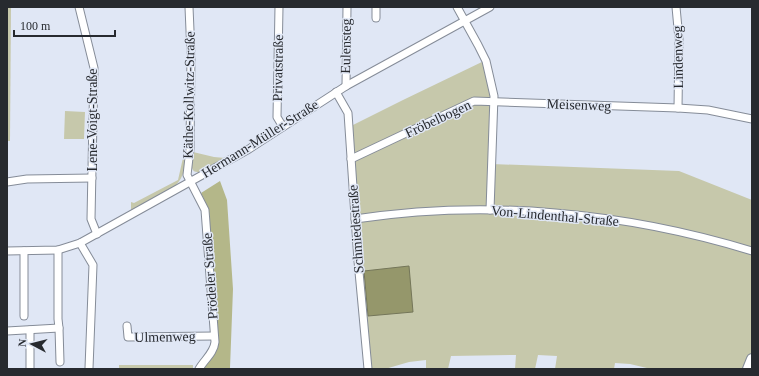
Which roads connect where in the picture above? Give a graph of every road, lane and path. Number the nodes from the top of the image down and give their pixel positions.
1 (79, 7) edge
2 (188, 7) edge
3 (279, 7) edge
4 (347, 7) edge
5 (376, 7) edge
6 (456, 7) edge
7 (490, 7) edge
8 (676, 7) edge
9 (376, 18) dead end
10 (464, 20) junction
11 (346, 86) junction
12 (336, 92) junction
13 (494, 102) junction
14 (678, 108) junction
15 (752, 119) edge
16 (283, 127) junction
17 (351, 159) junction
18 (92, 178) junction
19 (7, 182) edge
20 (190, 182) junction
21 (490, 210) junction
22 (355, 220) junction
23 (97, 234) junction
24 (80, 243) junction
25 (58, 250) junction
26 (7, 251) edge
27 (24, 251) junction
28 (752, 251) edge
29 (24, 316) dead end
30 (127, 326) dead end
31 (59, 328) junction
32 (30, 330) junction
33 (7, 331) edge
34 (214, 336) junction
35 (752, 359) edge
36 (60, 362) dead end
37 (89, 368) dead end
38 (30, 369) edge
39 (199, 369) edge
40 (368, 369) edge
41 (748, 369) edge

1 - 18 street, Lene-Voigt-Straße
2 - 20 street, Käthe-Kollwitz-Straße
3 - 16 street, Privatstraße
4 - 11 street, Eulensteg
5 - 9 street
6 - 10 street
7 - 10 street, Hermann-Müller-Straße
8 - 14 street, Lindenweg
10 - 11 street, Hermann-Müller-Straße
10 - 13 street
11 - 12 street, Hermann-Müller-Straße
12 - 16 street, Hermann-Müller-Straße
12 - 17 street, Schmiedestraße
13 - 14 street, Meisenweg
13 - 17 street, Fröbelbogen
13 - 21 street, Fröbelbogen
14 - 15 street, Meisenweg
16 - 20 street, Hermann-Müller-Straße
17 - 22 street, Schmiedestraße
18 - 19 street
18 - 23 street, Lene-Voigt-Straße
20 - 23 street, Hermann-Müller-Straße
20 - 34 street, Prödeler Straße
21 - 22 street, Von-Lindenthal-Straße
21 - 28 street, Von-Lindenthal-Straße
22 - 40 street, Schmiedestraße
23 - 24 street, Hermann-Müller-Straße
24 - 25 street, Hermann-Müller-Straße
24 - 37 street
25 - 27 street, Hermann-Müller-Straße
25 - 31 street
26 - 27 street, Hermann-Müller-Straße
27 - 29 street
30 - 34 street, Ulmenweg
31 - 32 street
31 - 36 street
32 - 33 street
32 - 38 street
34 - 39 street, Prödeler Straße
35 - 41 main road

